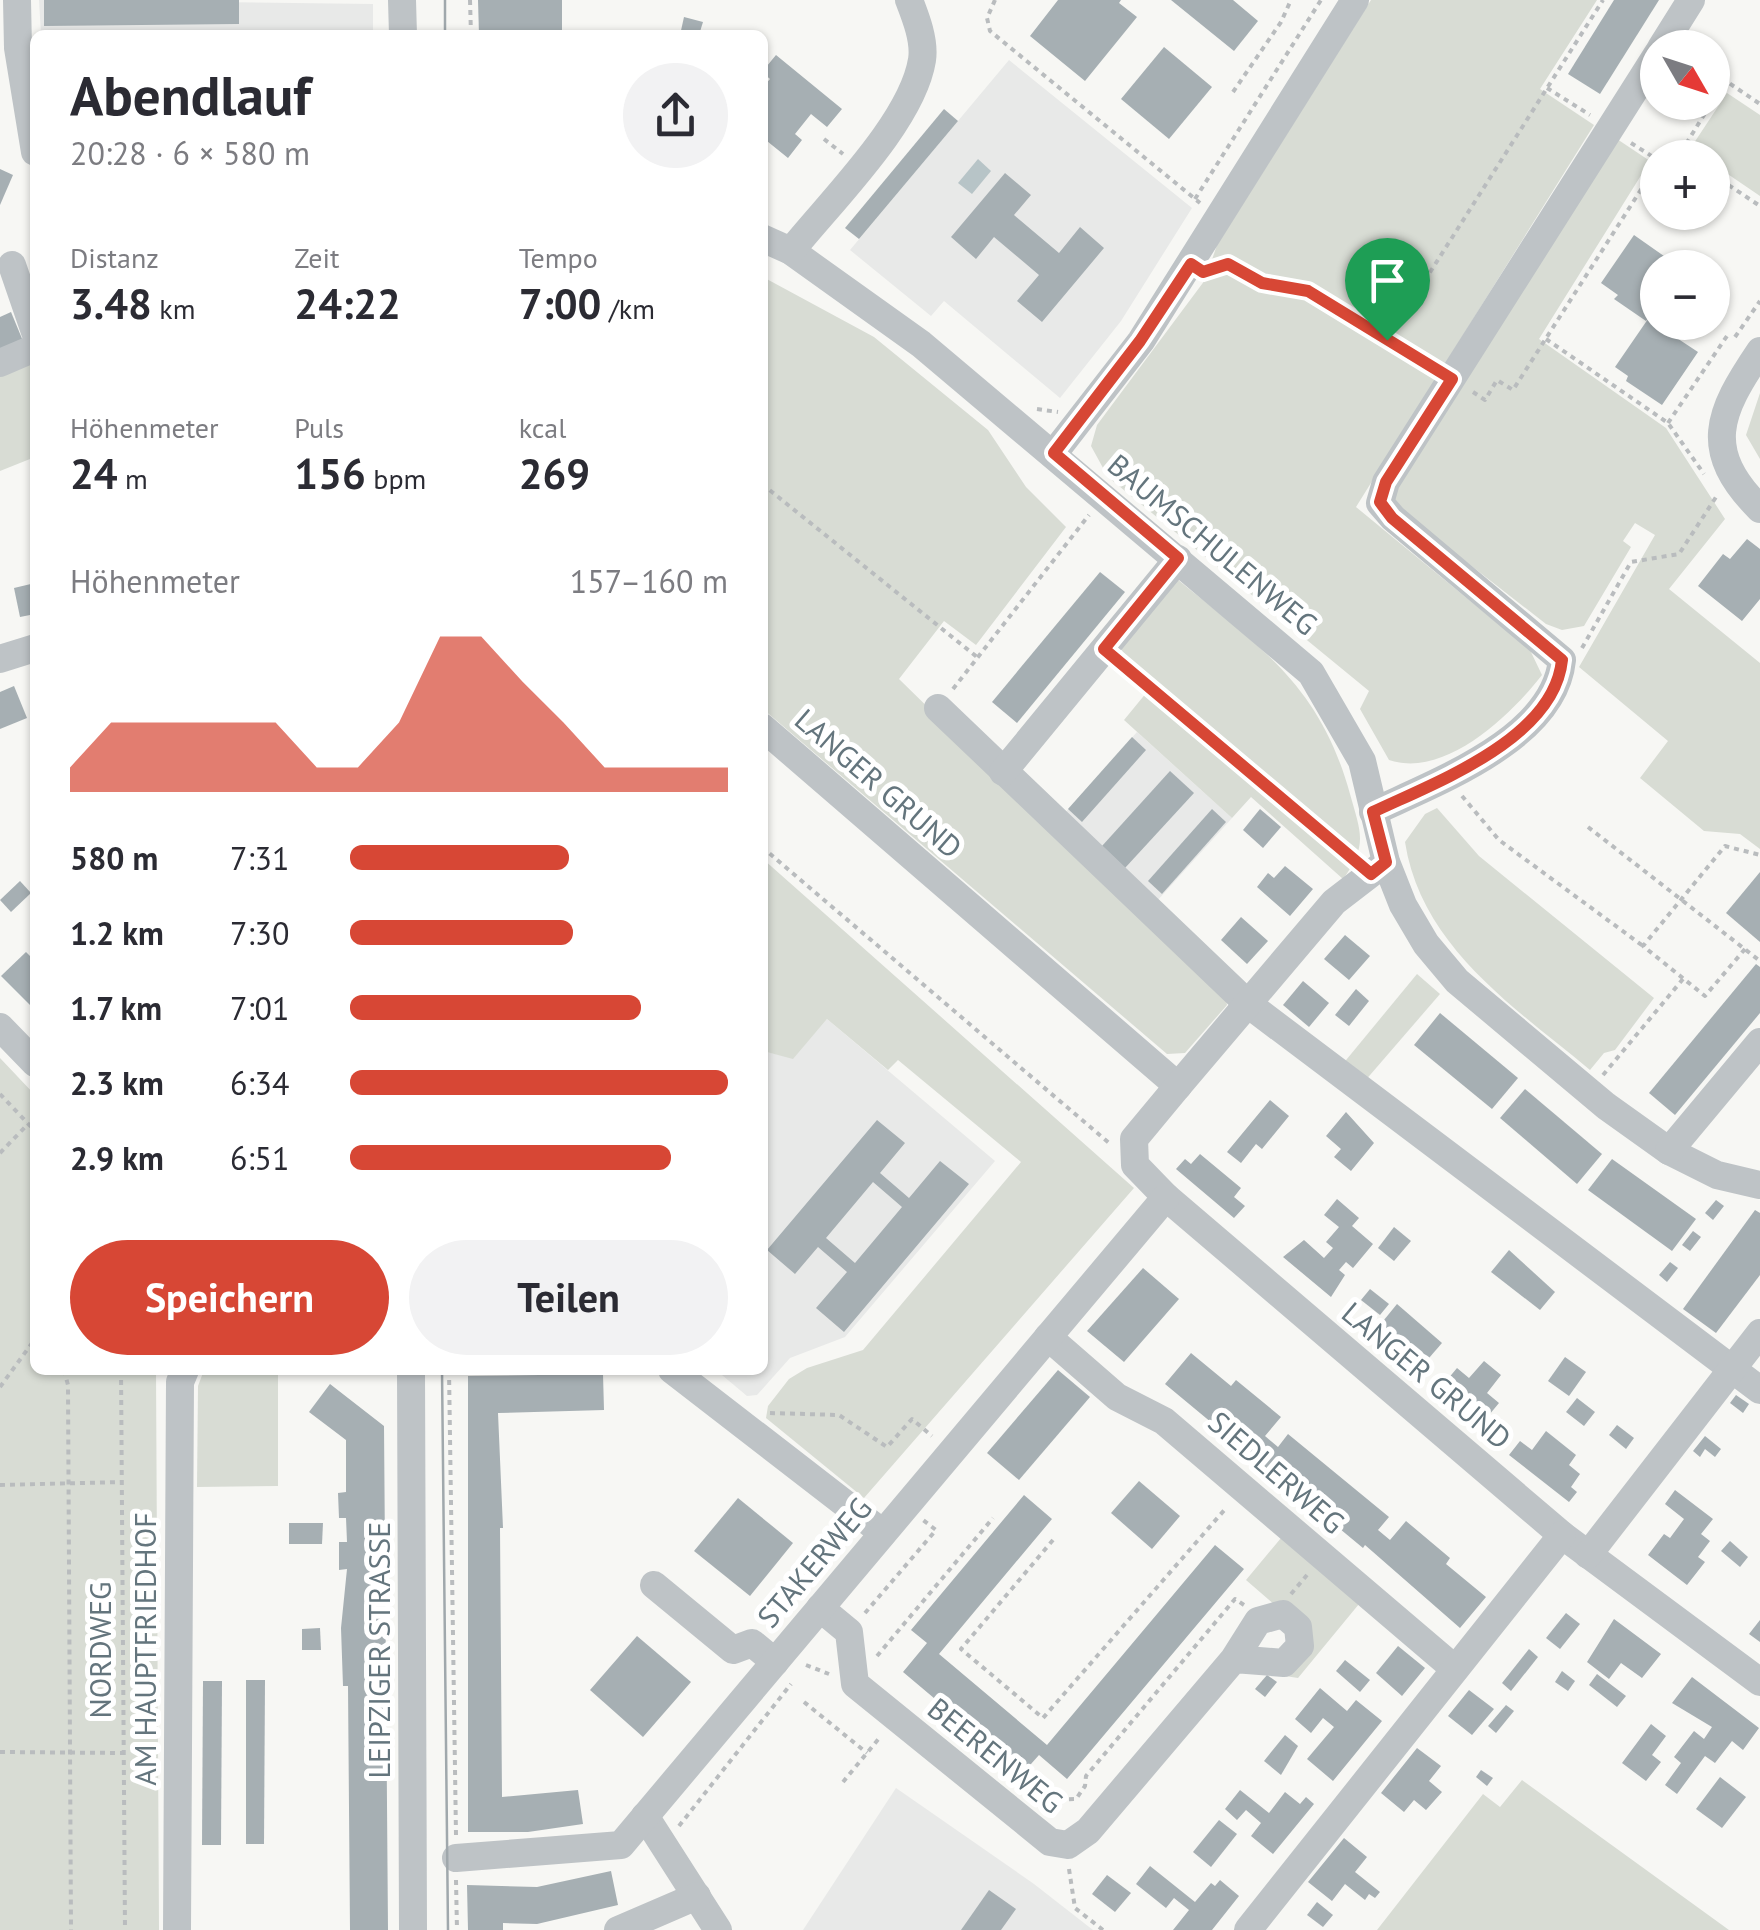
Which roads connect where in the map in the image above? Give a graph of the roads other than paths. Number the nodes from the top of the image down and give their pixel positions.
1 (17, 0) edge
2 (402, 0) edge
3 (909, 0) edge
4 (1356, 0) edge
5 (1691, 0) edge
6 (403, 30) edge
7 (1672, 30) edge
8 (1640, 80) edge
9 (30, 121) edge
10 (768, 241) edge
11 (791, 251) junction
12 (16, 263) edge
13 (30, 312) edge
14 (30, 350) edge
15 (1760, 351) edge
16 (0, 363) edge
17 (1054, 453) junction
18 (1760, 509) edge
19 (1178, 558) junction
20 (30, 650) edge
21 (0, 659) edge
22 (938, 708) road end
23 (768, 732) edge
24 (1003, 772) junction
25 (1373, 812) junction
26 (1379, 868) junction
27 (1248, 1004) junction
28 (0, 1027) edge
29 (1760, 1042) edge
30 (30, 1058) edge
31 (1749, 1076) edge
32 (1178, 1086) junction
33 (1669, 1151) junction
34 (1760, 1184) edge
35 (1166, 1197) junction
36 (1760, 1333) edge
37 (1048, 1337) junction
38 (1732, 1370) junction
39 (183, 1375) edge
40 (411, 1375) edge
41 (678, 1375) edge
42 (1760, 1390) edge
43 (883, 1533) junction
44 (1562, 1535) junction
45 (1588, 1555) junction
46 (654, 1586) dead end
47 (820, 1608) junction
48 (1234, 1659) junction
49 (775, 1662) junction
50 (1455, 1669) junction
51 (1760, 1682) edge
52 (645, 1816) junction
53 (456, 1858) road end
54 (697, 1896) junction
55 (177, 1930) edge
56 (414, 1930) edge
57 (618, 1930) edge
58 (718, 1930) edge
59 (1248, 1930) edge

1 - 9 street
2 - 6 street
3 - 11 street
4 - 17 street
5 - 7 street
8 - 25 street
10 - 11 street, BAUMSCHULENWEG
11 - 17 street, BAUMSCHULENWEG
12 - 13 street
14 - 16 street
15 - 18 street
17 - 19 street, BAUMSCHULENWEG
19 - 24 street
19 - 25 street, BAUMSCHULENWEG
20 - 21 street
22 - 24 street
23 - 32 street, LANGER GRUND
24 - 27 street
25 - 26 street, BAUMSCHULENWEG
26 - 27 street
26 - 33 street, BAUMSCHULENWEG
27 - 32 street
27 - 38 street
28 - 30 street
29 - 31 street
31 - 33 street
32 - 35 street, LANGER GRUND
33 - 34 street, BAUMSCHULENWEG
35 - 37 street, STAKERWEG
35 - 44 street, LANGER GRUND
36 - 38 street
37 - 43 street, STAKERWEG
37 - 50 street, SIEDLERWEG
38 - 42 street
38 - 45 street
39 - 55 street, AM HAUPTFRIEDHOF
40 - 56 street, LEIPZIGER STRASSE
41 - 43 street
43 - 47 street, STAKERWEG
44 - 45 street, LANGER GRUND
44 - 50 street
45 - 51 street, LANGER GRUND
46 - 49 street
47 - 48 street, BEERENWEG
47 - 49 street, STAKERWEG
48 - 48 street, BEERENWEG
49 - 52 street, STAKERWEG
50 - 59 street
52 - 53 street, STAKERWEG
52 - 54 street
54 - 57 street
54 - 58 street

